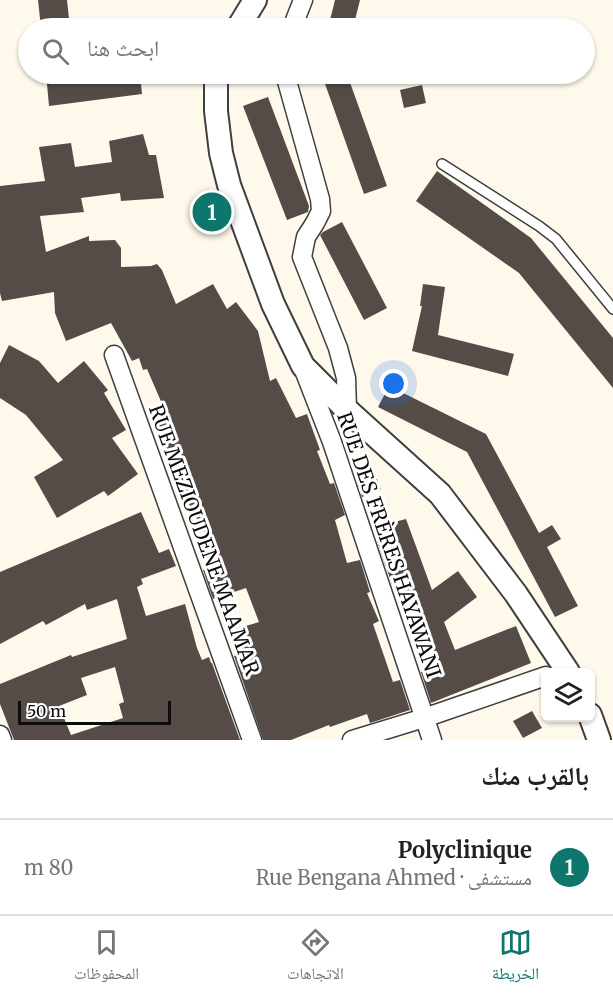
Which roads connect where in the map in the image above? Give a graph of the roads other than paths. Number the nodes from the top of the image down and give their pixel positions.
1 (255, 0) edge
2 (303, 0) edge
3 (244, 18) edge
4 (296, 18) edge
5 (216, 84) edge
6 (288, 84) edge
7 (442, 164) dead end
8 (613, 309) edge
9 (114, 355) dead end
10 (303, 366) junction
11 (347, 410) junction
12 (556, 668) edge
13 (541, 679) edge
14 (424, 718) junction
15 (593, 722) edge
16 (0, 735) edge
17 (2, 740) edge
18 (252, 740) edge
19 (352, 740) edge
20 (432, 740) edge
21 (599, 740) edge

1 - 3 street
2 - 4 street
5 - 10 street
6 - 11 street
7 - 8 lane
9 - 18 street, RUE MEZIOUDENE MAAMAR
10 - 11 street
10 - 14 street, RUE DES FRÈRES HAYAWANI
11 - 12 street
13 - 14 street
14 - 19 street
14 - 20 street, RUE DES FRÈRES HAYAWANI
15 - 21 street
16 - 17 street

